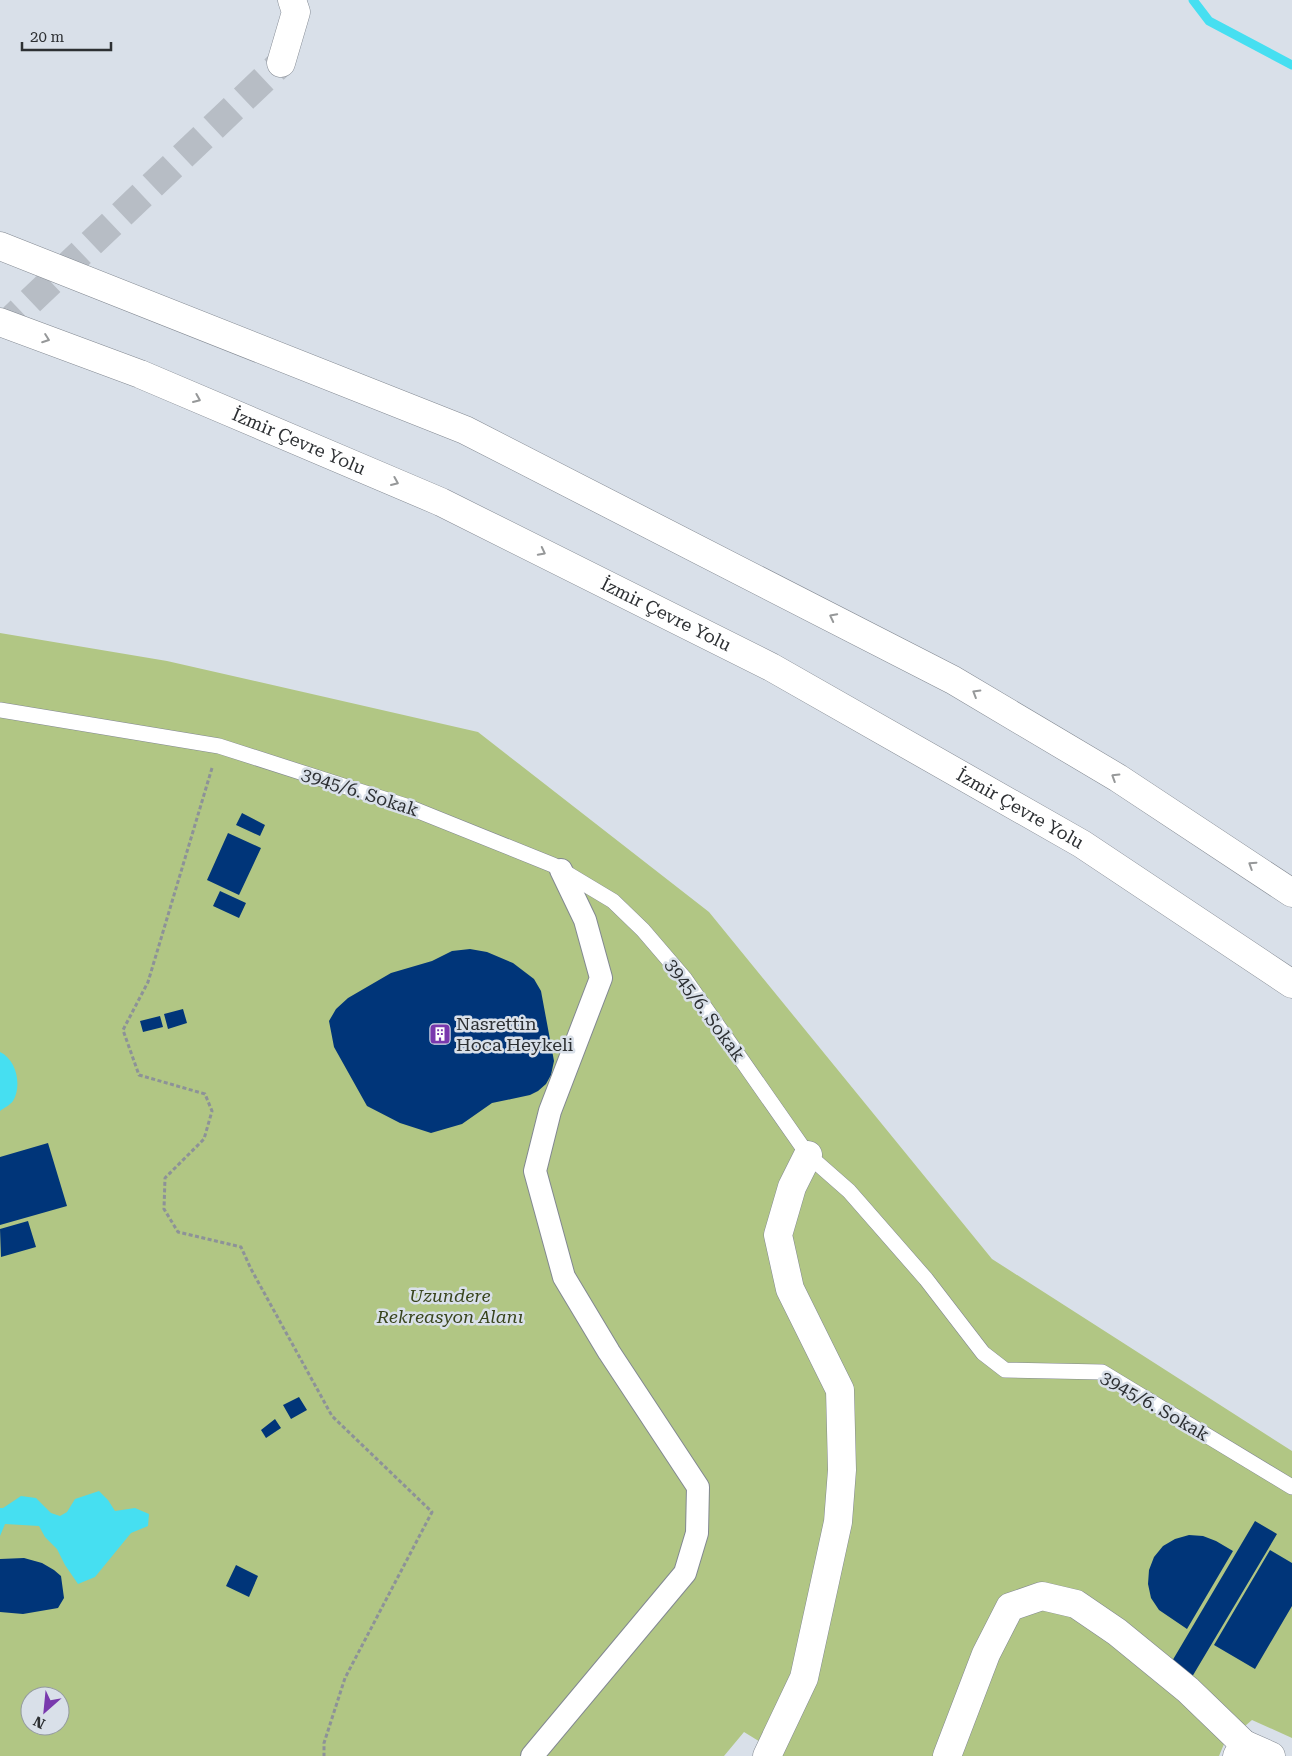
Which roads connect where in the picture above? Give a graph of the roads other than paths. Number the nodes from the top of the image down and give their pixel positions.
1 (292, 0) edge
2 (281, 64) tunnel mouth
3 (0, 246) edge
4 (0, 322) edge
5 (0, 710) edge
6 (561, 870) junction
7 (1292, 893) edge
8 (1292, 984) edge
9 (808, 1155) junction
10 (1292, 1487) edge
11 (1241, 1750) edge
12 (532, 1756) edge
13 (767, 1756) edge
14 (947, 1756) edge
15 (1271, 1756) edge

1 - 2 main road
7 -> 3 main road
4 -> 8 main road, İzmir Çevre Yolu
5 - 6 lane, 3945/6. Sokak
6 - 9 lane, 3945/6. Sokak
6 - 12 street
9 - 10 lane, 3945/6. Sokak
9 - 13 main road
11 - 14 main road
11 - 15 main road

